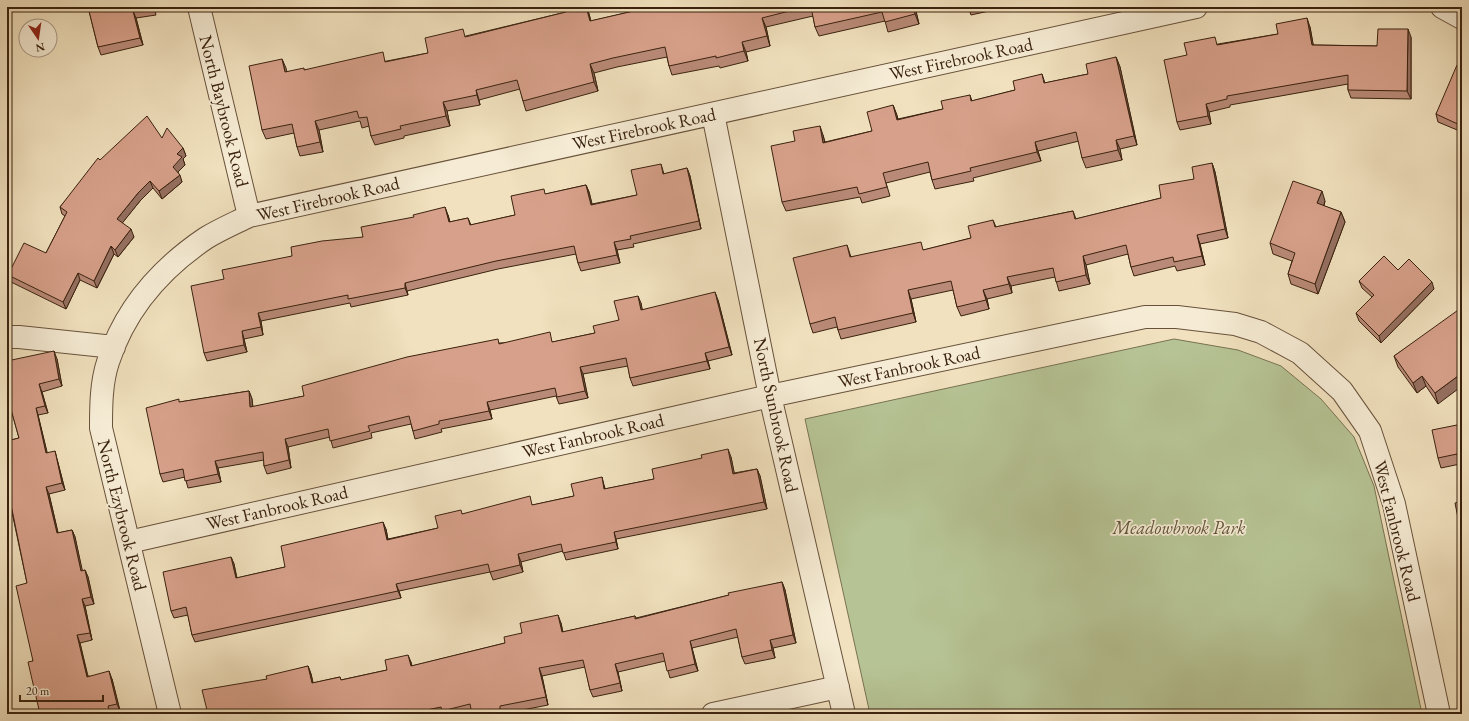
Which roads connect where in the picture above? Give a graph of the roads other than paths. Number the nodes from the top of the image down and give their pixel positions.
1 (199, 7) edge
2 (1196, 7) edge
3 (1442, 7) edge
4 (1462, 18) edge
5 (713, 114) junction
6 (249, 216) junction
7 (128, 317) joint
8 (7, 337) edge
9 (114, 347) junction
10 (770, 396) junction
11 (129, 542) junction
12 (838, 687) junction
13 (170, 714) edge
14 (713, 714) edge
15 (844, 714) edge
16 (1439, 714) edge

1 - 6 street, North Baybrook Road
2 - 5 street, West Firebrook Road
3 - 4 street
5 - 6 street, West Firebrook Road
5 - 10 street, North Sunbrook Road
6 - 7 street, West Firebrook Road
7 - 9 street, North Ezybrook Road
8 - 9 street
9 - 11 street, North Ezybrook Road
10 - 11 street, West Fanbrook Road
10 - 12 street, North Sunbrook Road
10 - 16 street, West Fanbrook Road
11 - 13 street, North Ezybrook Road
12 - 14 street
12 - 15 street, North Sunbrook Road

